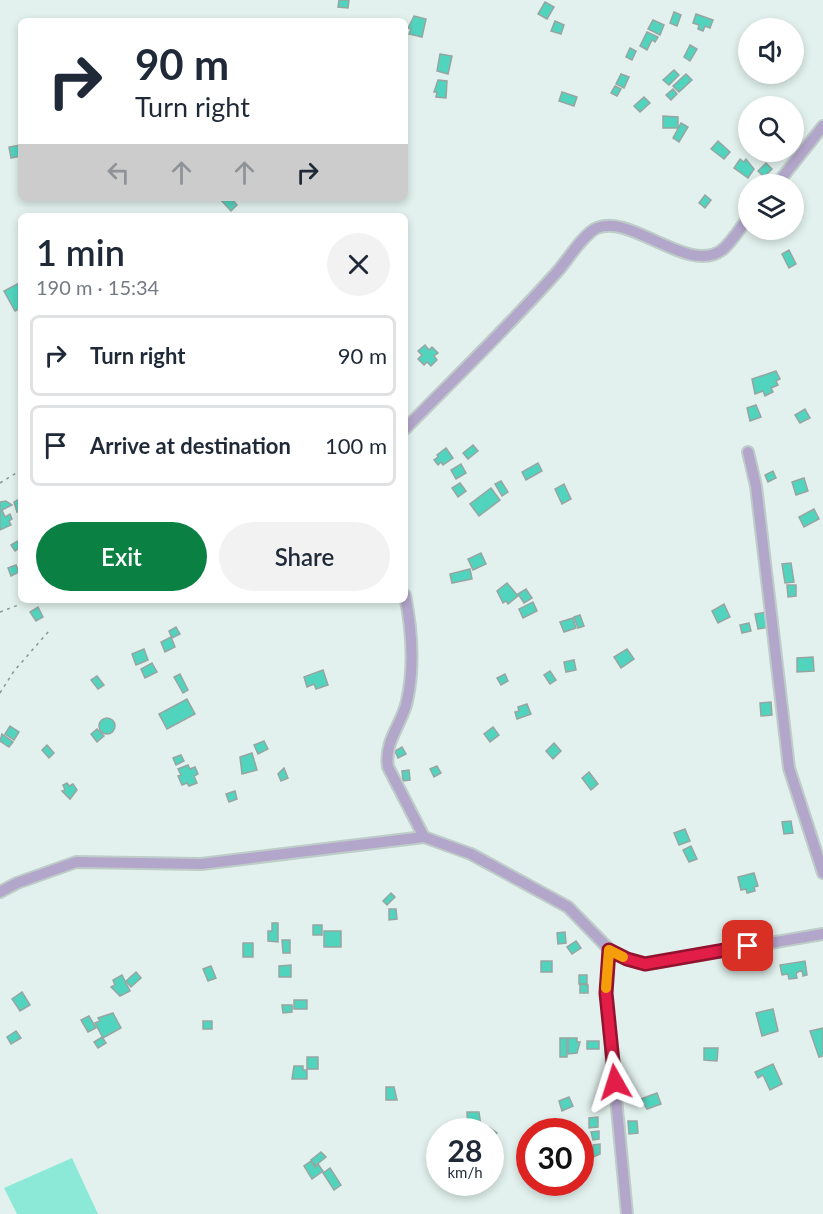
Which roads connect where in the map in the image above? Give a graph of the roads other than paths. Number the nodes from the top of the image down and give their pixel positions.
1 (823, 126) edge
2 (785, 174) edge
3 (738, 230) edge
4 (408, 426) edge
5 (747, 452) dead end
6 (406, 603) edge
7 (424, 837) junction
8 (823, 873) edge
9 (0, 892) edge
10 (823, 934) edge
11 (609, 950) junction
12 (627, 1214) edge

1 - 2 street
3 - 4 street
5 - 8 street
6 - 7 street
7 - 9 street
7 - 11 street
10 - 11 street
11 - 12 street

